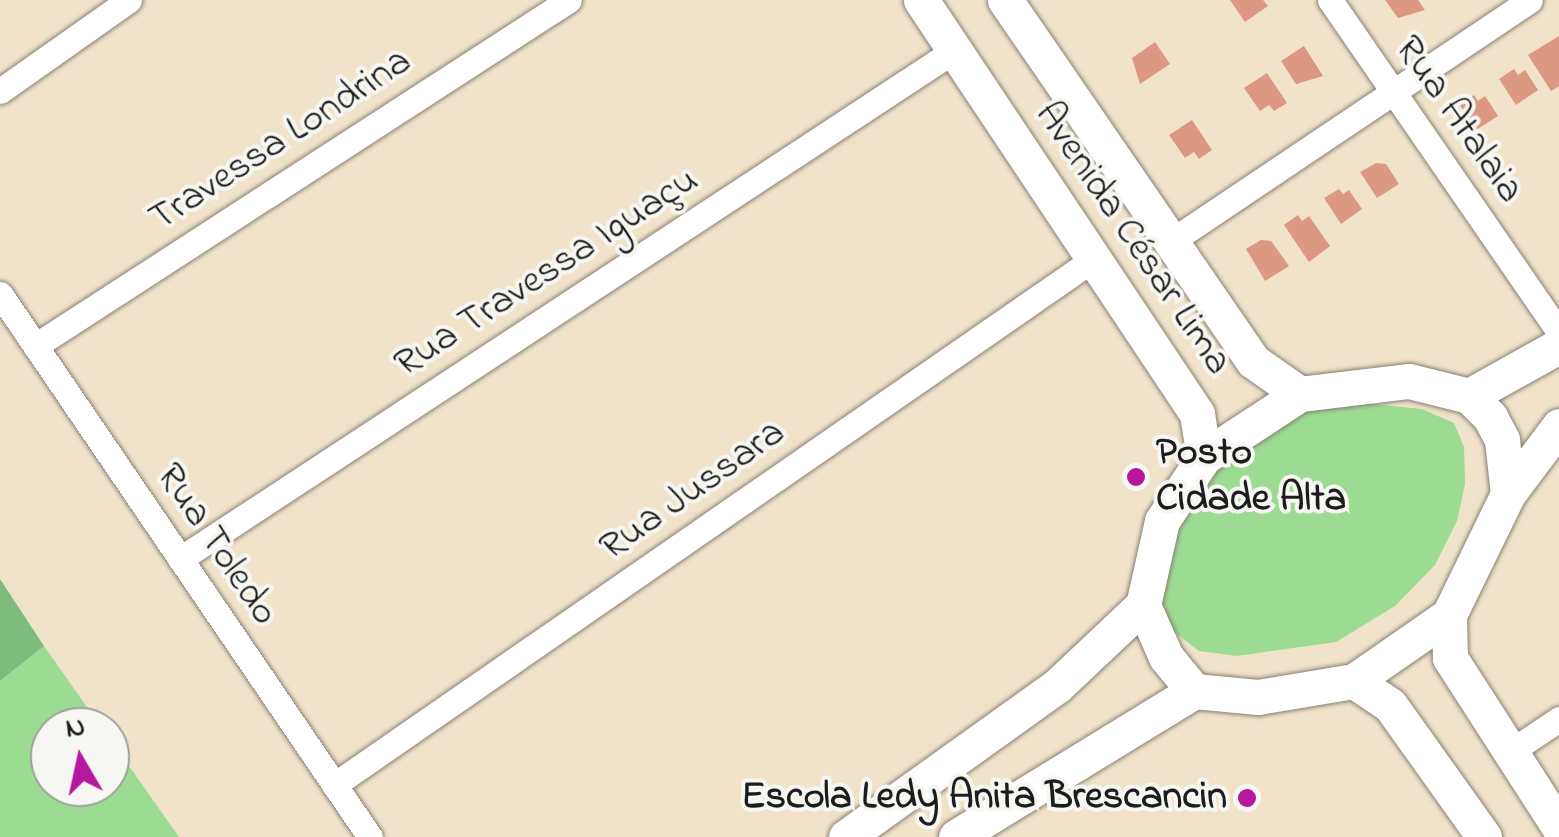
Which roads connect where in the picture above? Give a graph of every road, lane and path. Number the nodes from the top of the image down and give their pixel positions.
1 (129, 0) edge
2 (568, 0) edge
3 (920, 0) edge
4 (1006, 0) edge
5 (1330, 0) edge
6 (1530, 0) edge
7 (954, 50) junction
8 (0, 91) edge
9 (1393, 92) junction
10 (1167, 244) junction
11 (1095, 258) junction
12 (0, 294) edge
13 (1559, 332) edge
14 (35, 346) junction
15 (1559, 346) edge
16 (1300, 394) junction
17 (1470, 396) junction
18 (1559, 426) edge
19 (1204, 457) junction
20 (1508, 494) junction
21 (180, 559) junction
22 (1143, 605) junction
23 (1449, 615) junction
24 (1354, 681) junction
25 (1194, 691) junction
26 (1559, 719) edge
27 (1507, 754) junction
28 (334, 786) junction
29 (1559, 827) edge
30 (370, 837) edge
31 (846, 837) edge
32 (956, 837) edge
33 (1484, 837) edge

1 - 8 street
2 - 14 street, Travessa Londrina
3 - 7 street, Avenida César Lima
4 - 10 street, Avenida César Lima
5 - 9 street, Rua Atalaia
6 - 9 street
7 - 11 street, Avenida César Lima
7 - 21 street, Rua Travessa Iguaçu
9 - 10 street
9 - 13 street, Rua Atalaia
10 - 16 street, Avenida César Lima
11 - 19 street, Avenida César Lima
11 - 28 street, Rua Jussara
12 - 14 street, Rua Toledo
14 - 21 street, Rua Toledo
15 - 17 street
16 - 17 street
16 - 19 street
17 - 20 street
18 - 20 street
19 - 22 street
20 - 23 street
21 - 28 street, Rua Toledo
22 - 25 street
22 - 31 street
23 - 24 street
23 - 27 street
24 - 25 street
24 - 33 street
25 - 32 street
26 - 27 street
27 - 29 street
28 - 30 street, Rua Toledo

